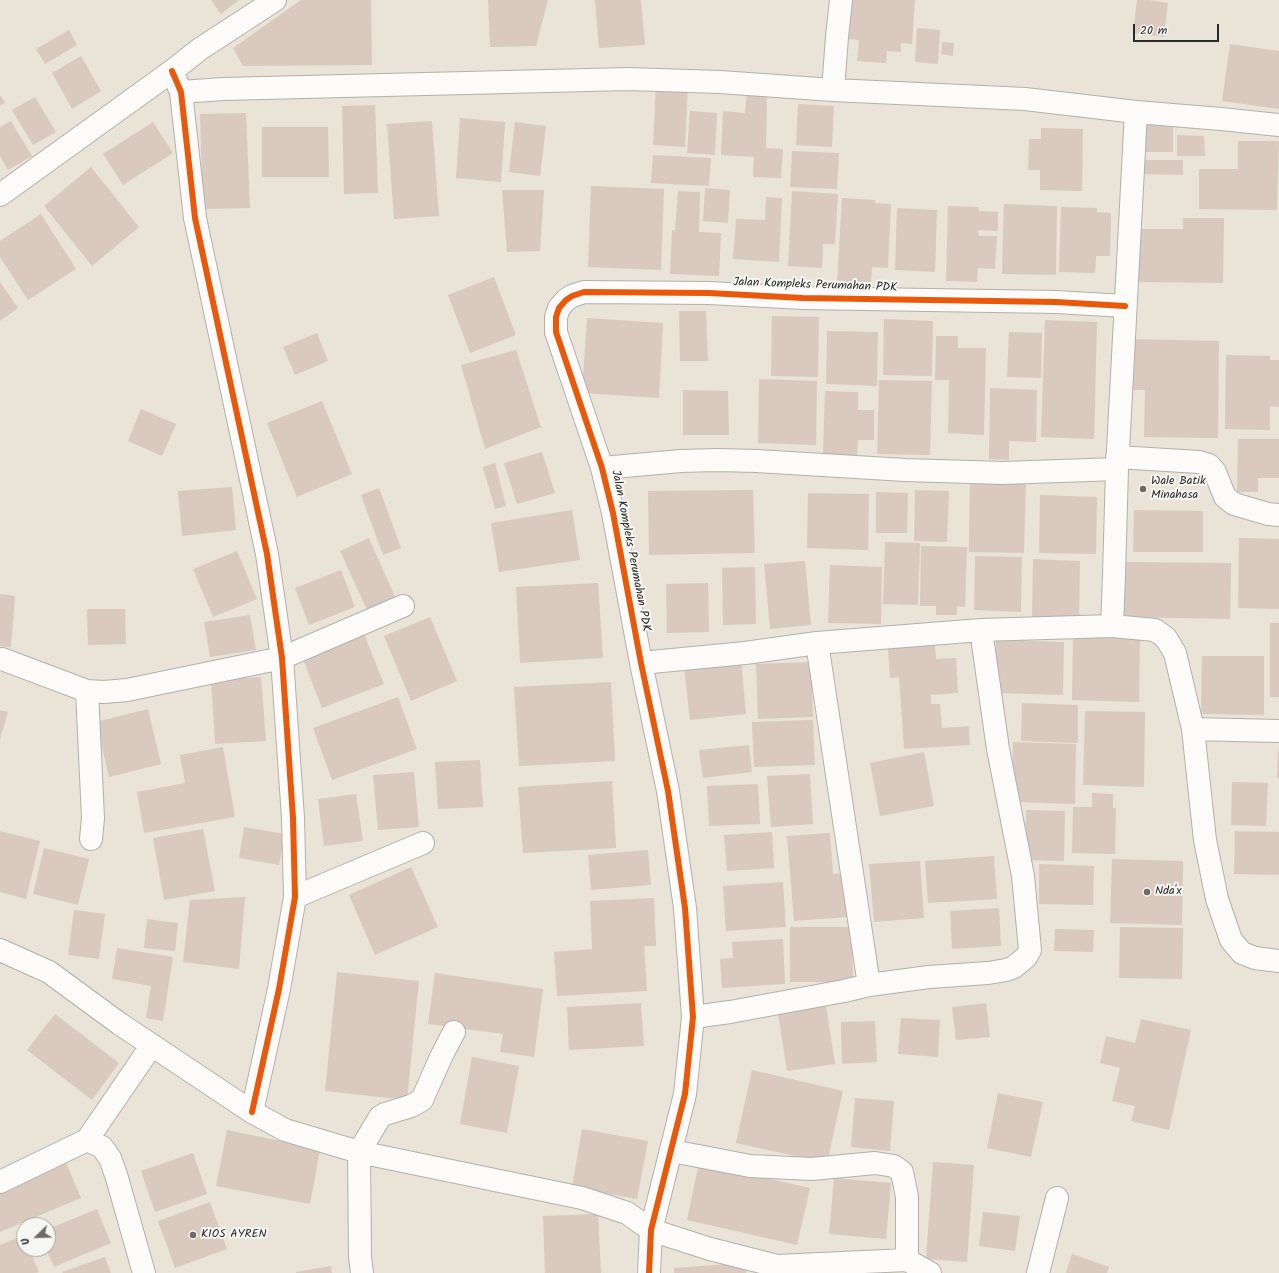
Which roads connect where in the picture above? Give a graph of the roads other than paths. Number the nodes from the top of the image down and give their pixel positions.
1 (275, 0) edge
2 (841, 0) edge
3 (172, 71) junction
4 (833, 90) junction
5 (181, 92) junction
6 (1136, 112) junction
7 (1279, 125) edge
8 (0, 195) edge
9 (1125, 306) junction
10 (1117, 463) junction
11 (602, 468) junction
12 (1279, 515) edge
13 (403, 606) dead end
14 (1112, 626) junction
15 (981, 630) junction
16 (817, 643) junction
17 (282, 658) junction
18 (2, 659) dead end
19 (641, 664) junction
20 (87, 691) junction
21 (1193, 728) junction
22 (1279, 731) edge
23 (91, 839) dead end
24 (423, 843) dead end
25 (295, 897) junction
26 (0, 950) edge
27 (1279, 961) edge
28 (869, 984) junction
29 (693, 1017) junction
30 (454, 1032) dead end
31 (152, 1045) junction
32 (252, 1112) junction
33 (87, 1140) junction
34 (672, 1151) junction
35 (358, 1152) junction
36 (0, 1182) edge
37 (1057, 1198) dead end
38 (651, 1230) junction
39 (907, 1260) junction
40 (144, 1273) edge
41 (362, 1273) edge
42 (649, 1273) edge
43 (930, 1273) edge
44 (1038, 1273) edge

1 - 3 street
2 - 4 street
3 - 5 street
3 - 8 street
4 - 5 street
4 - 6 street
5 - 17 street
6 - 7 street
6 - 9 street
9 - 10 street
9 - 11 street, Jalan Kompleks Perumahan PDK
10 - 11 street
10 - 12 street
10 - 14 street
11 - 19 street, Jalan Kompleks Perumahan PDK
13 - 17 street
14 - 15 street
14 - 21 street
15 - 16 street
15 - 28 street
16 - 19 street
16 - 28 street
17 - 20 street
17 - 25 street
18 - 20 street
19 - 29 street, Jalan Kompleks Perumahan PDK
20 - 23 street
21 - 22 street
21 - 27 street
24 - 25 street
25 - 32 street
26 - 31 street
28 - 29 street
29 - 34 street, Jalan Kompleks Perumahan PDK
30 - 35 street
31 - 32 street
31 - 33 street
32 - 35 street
33 - 36 street
33 - 40 street
34 - 38 street, Jalan Kompleks Perumahan PDK
34 - 39 street
35 - 38 street
35 - 41 street
37 - 44 street
38 - 39 street
38 - 42 street, Jalan Kompleks Perumahan PDK
39 - 43 street

